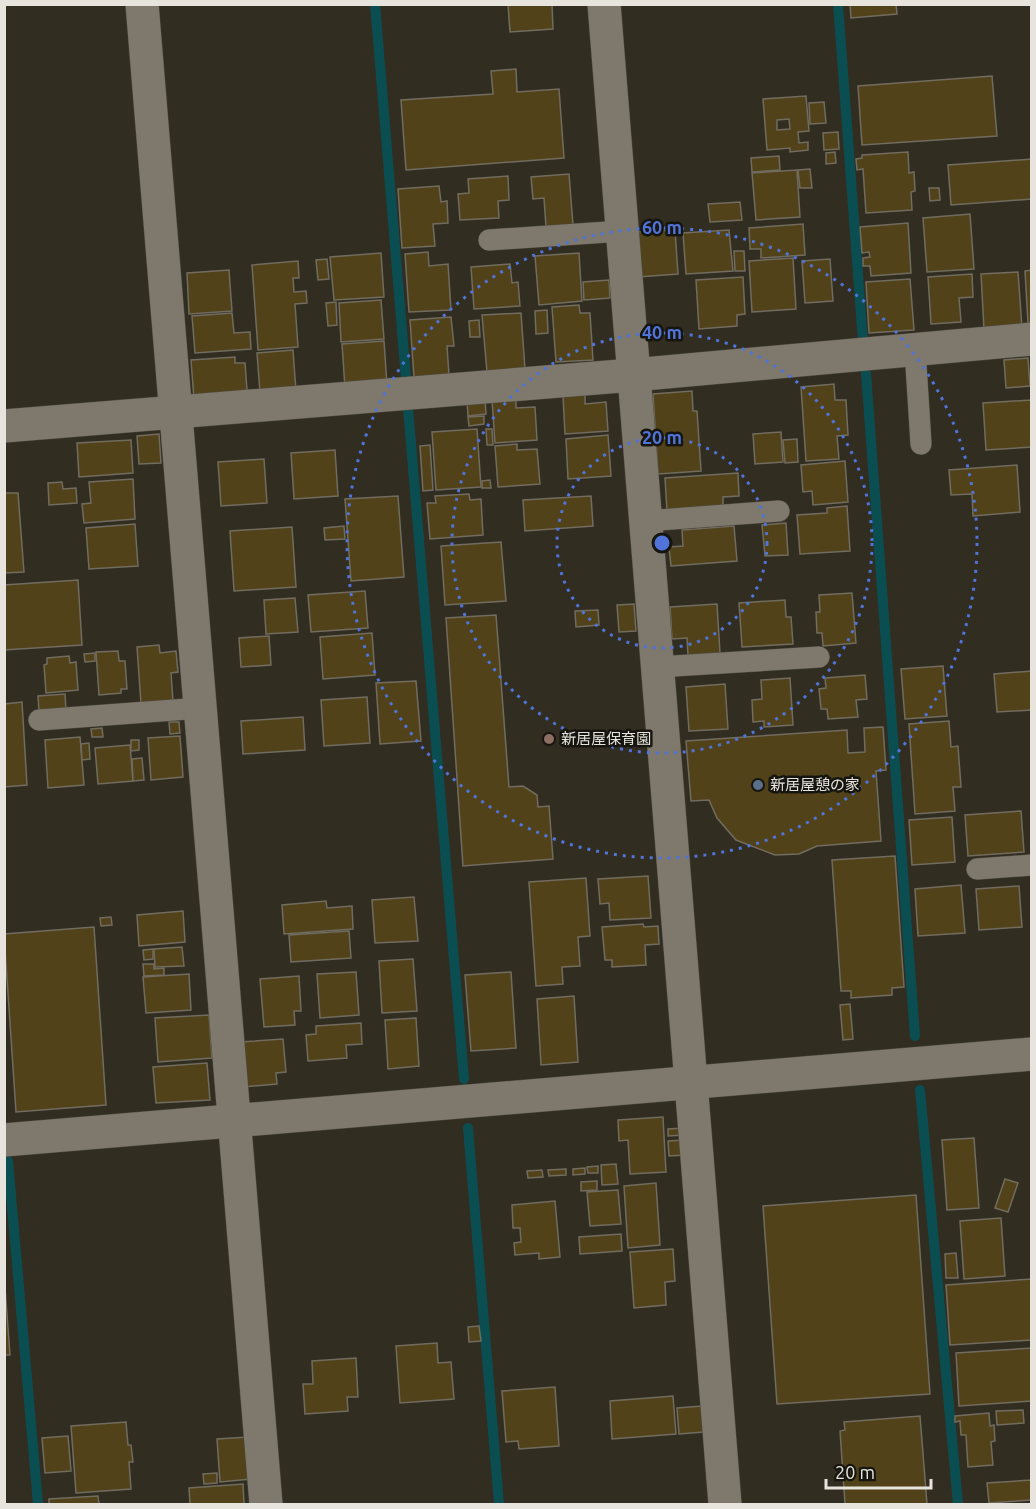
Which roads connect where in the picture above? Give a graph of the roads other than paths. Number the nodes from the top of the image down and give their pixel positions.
1 (142, 4) edge
2 (604, 4) edge
3 (622, 231) junction
4 (489, 240) dead end
5 (1032, 339) edge
6 (915, 349) junction
7 (633, 375) junction
8 (177, 413) junction
9 (4, 426) edge
10 (921, 444) dead end
11 (779, 511) dead end
12 (645, 521) junction
13 (819, 657) dead end
14 (657, 667) junction
15 (201, 708) junction
16 (39, 720) dead end
17 (1032, 865) edge
18 (977, 869) dead end
19 (1032, 1054) edge
20 (691, 1082) junction
21 (235, 1120) junction
22 (4, 1140) edge
23 (266, 1504) edge
24 (724, 1504) edge

1 - 8 street
2 - 3 street
3 - 4 lane
3 - 7 street
5 - 6 street
6 - 7 street
6 - 10 lane
7 - 8 street
7 - 12 street
8 - 9 street
8 - 15 street
11 - 12 lane
12 - 14 street
13 - 14 lane
14 - 20 street
15 - 16 lane
15 - 21 street
17 - 18 lane
19 - 20 street
20 - 21 street
20 - 24 street
21 - 22 street
21 - 23 street

